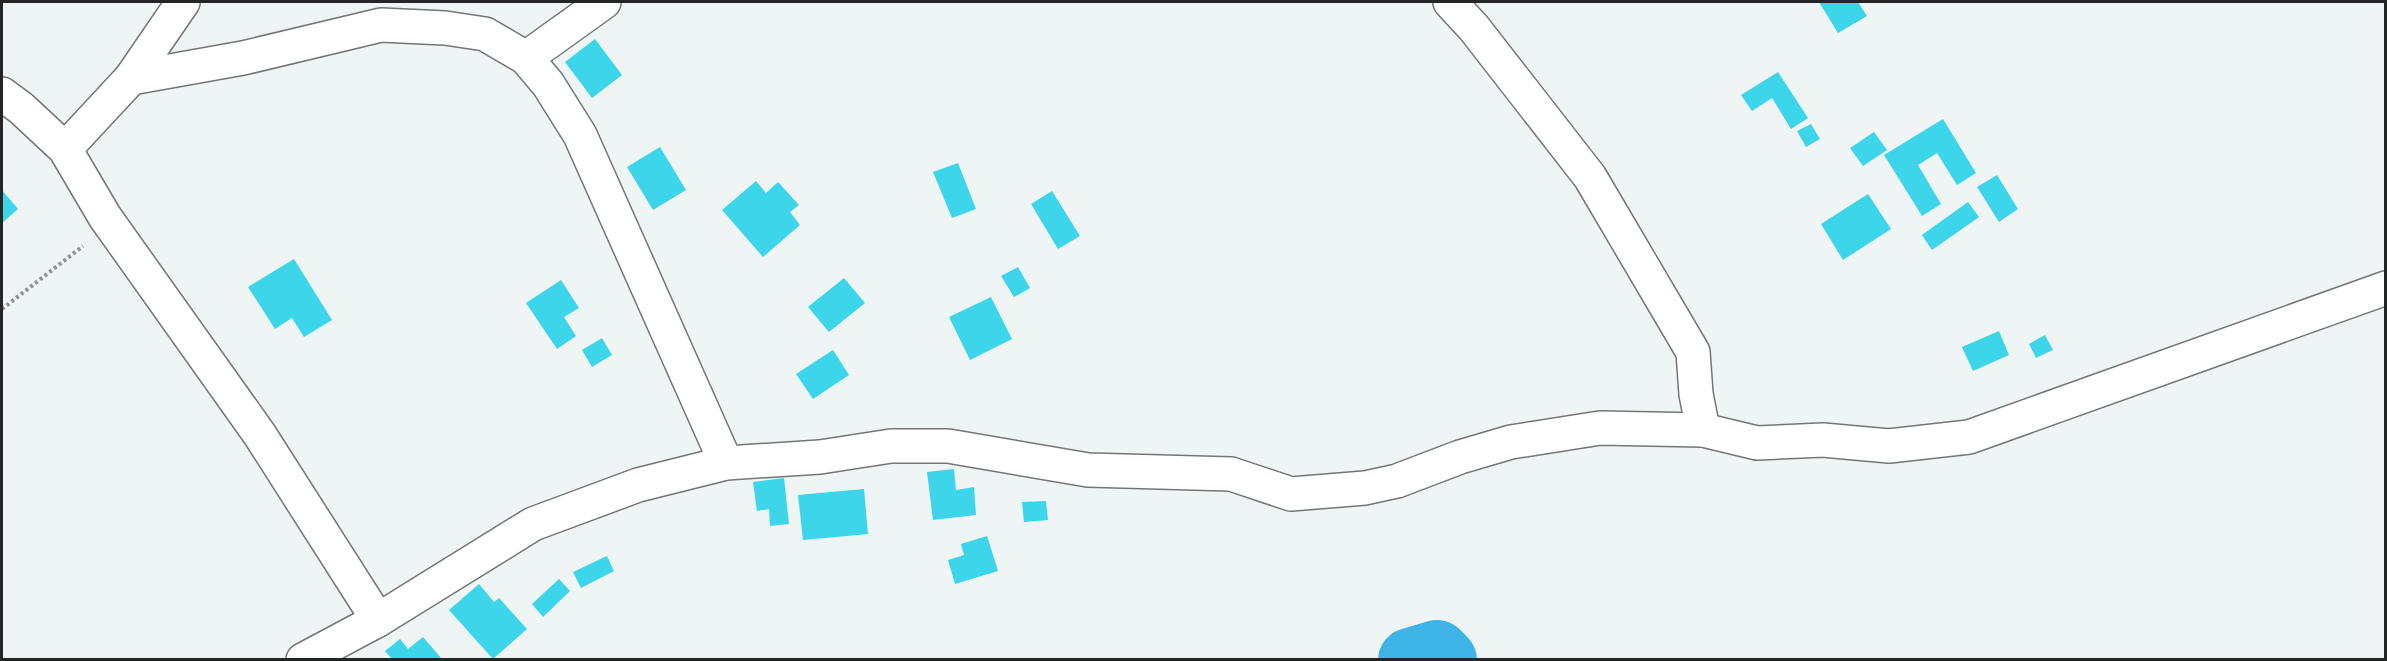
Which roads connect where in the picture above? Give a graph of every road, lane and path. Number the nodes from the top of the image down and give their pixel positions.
1 (183, 2) edge
2 (604, 2) edge
3 (1449, 2) edge
4 (526, 58) junction
5 (131, 78) junction
6 (2, 94) edge
7 (65, 149) junction
8 (105, 217) junction
9 (2385, 288) edge
10 (2, 309) edge
11 (1703, 430) junction
12 (726, 463) junction
13 (378, 620) junction
14 (303, 660) edge

1 - 5 street
2 - 4 street
3 - 11 street
4 - 5 street
4 - 12 street
5 - 7 street
6 - 7 street
7 - 8 street
8 - 10 path
8 - 13 street
9 - 11 street
11 - 12 street
12 - 13 street
13 - 14 street

